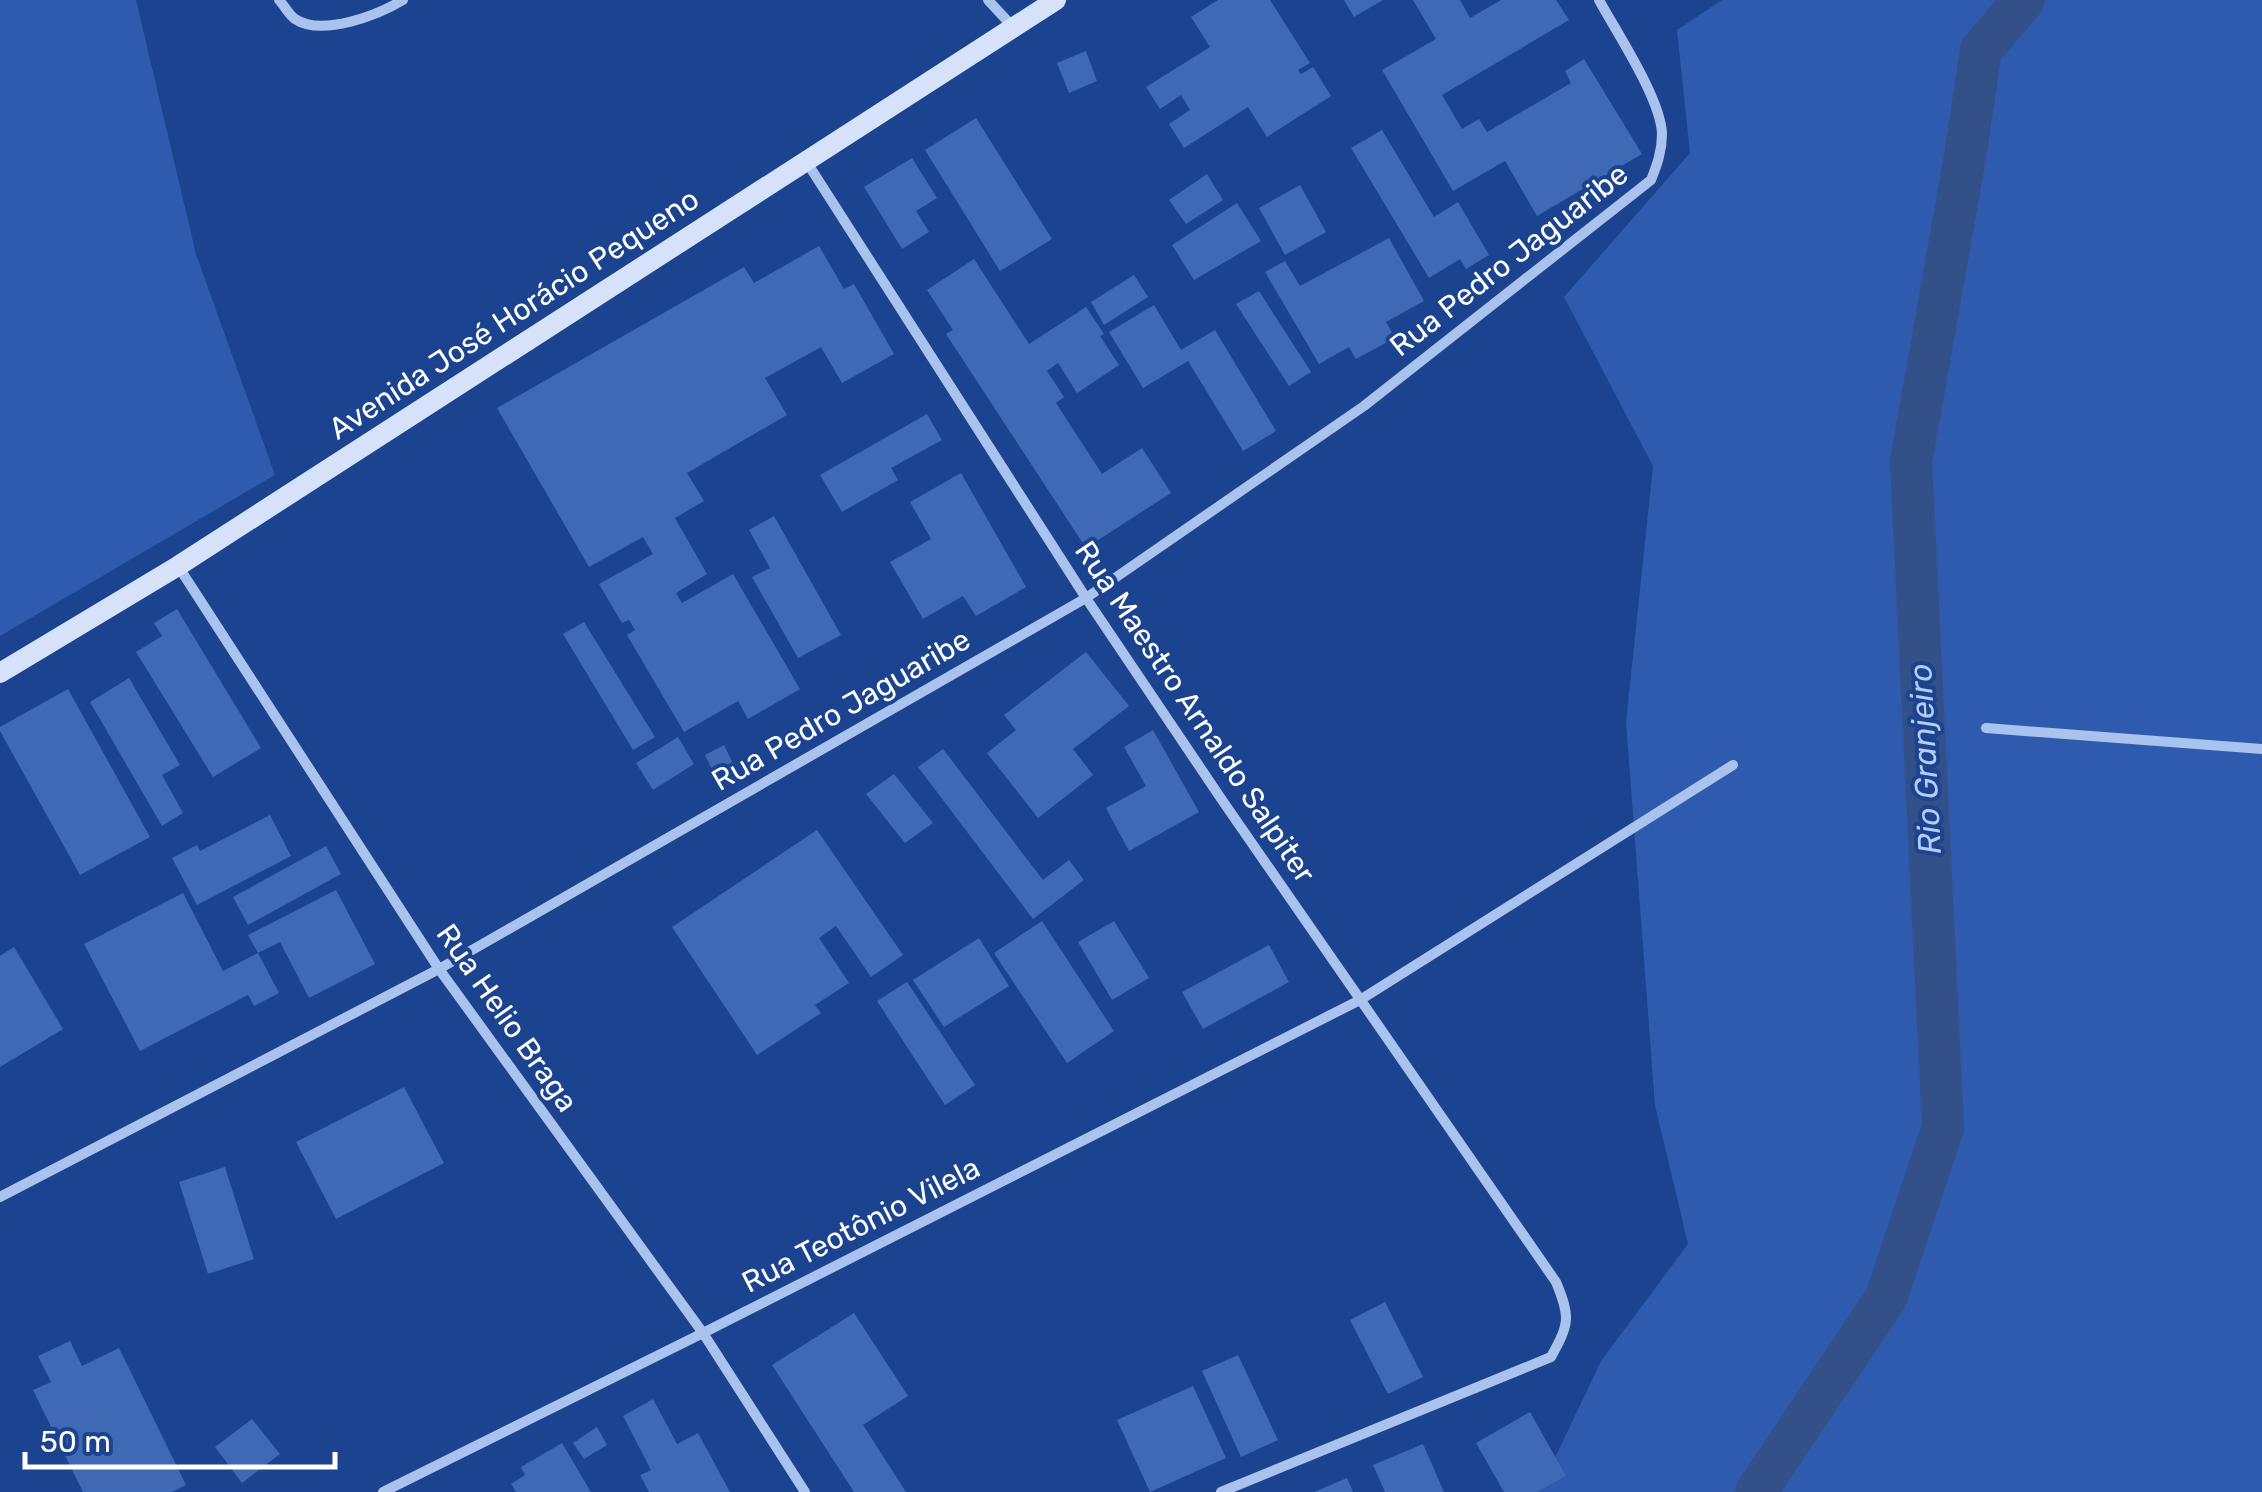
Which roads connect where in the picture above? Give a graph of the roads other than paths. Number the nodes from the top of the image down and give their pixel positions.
1 (279, 0) edge
2 (403, 0) edge
3 (988, 0) edge
4 (1056, 0) edge
5 (1599, 0) edge
6 (1013, 27) junction
7 (806, 161) junction
8 (178, 566) junction
9 (1086, 598) junction
10 (0, 673) edge
11 (1986, 728) dead end
12 (2262, 749) edge
13 (1733, 765) dead end
14 (439, 969) junction
15 (1360, 1000) junction
16 (0, 1197) edge
17 (703, 1333) junction
18 (383, 1492) edge
19 (805, 1492) edge
20 (1221, 1492) edge

1 - 2 street
3 - 6 street
4 - 6 street, Avenida José Horácio Pequeno
5 - 9 street, Rua Pedro Jaguaribe
6 - 7 street, Avenida José Horácio Pequeno
7 - 8 street, Avenida José Horácio Pequeno
7 - 9 street, Rua Maestro Arnaldo Salpiter
8 - 10 street, Avenida José Horácio Pequeno
8 - 14 street, Rua Helio Braga
9 - 14 street, Rua Pedro Jaguaribe
9 - 15 street, Rua Maestro Arnaldo Salpiter
11 - 12 street
13 - 15 street, Rua Teotônio Vilela
14 - 16 street, Rua Pedro Jaguaribe
14 - 17 street, Rua Helio Braga
15 - 17 street, Rua Teotônio Vilela
15 - 20 street, Rua Maestro Arnaldo Salpiter
17 - 18 street, Rua Teotônio Vilela
17 - 19 street, Rua Helio Braga

